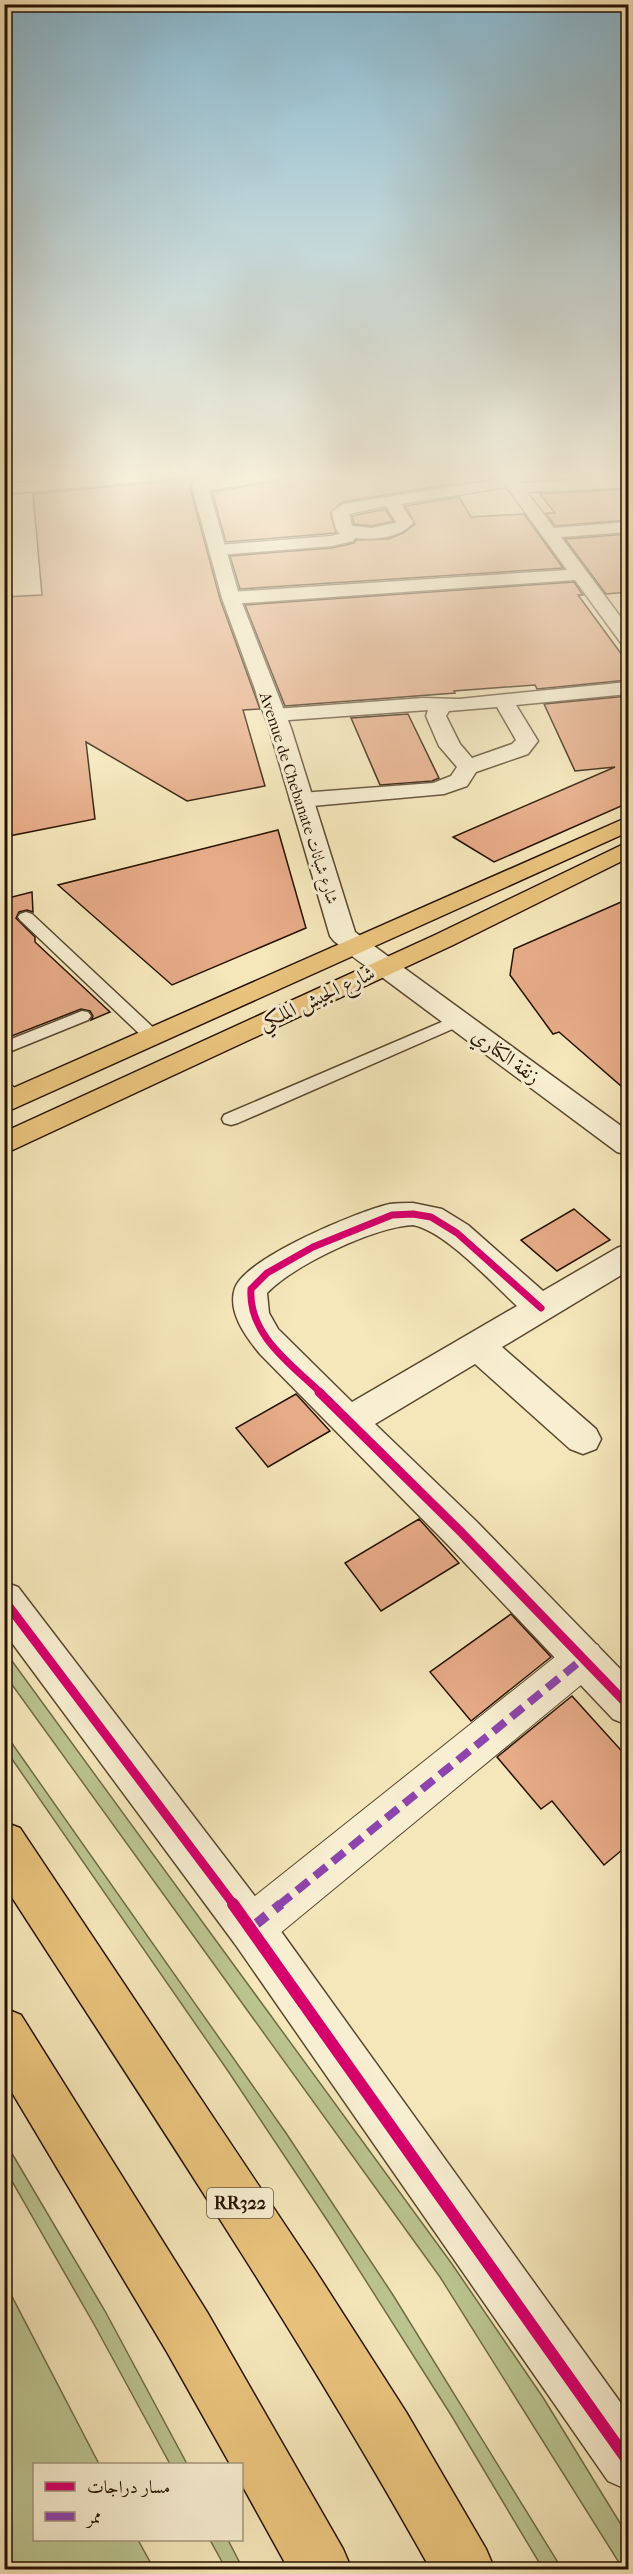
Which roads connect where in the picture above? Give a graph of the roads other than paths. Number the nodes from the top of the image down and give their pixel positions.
1 (230, 594) edge
2 (287, 594) edge
3 (602, 594) edge
4 (231, 598) junction
5 (626, 633) edge
6 (628, 688) edge
7 (503, 700) junction
8 (442, 704) junction
9 (275, 715) junction
10 (468, 767) junction
11 (301, 800) junction
12 (628, 824) edge
13 (628, 849) edge
14 (26, 917) dead end
15 (357, 946) junction
16 (384, 966) junction
17 (82, 1016) dead end
18 (458, 1020) junction
19 (153, 1037) junction
20 (4, 1049) edge
21 (8, 1097) edge
22 (231, 1119) dead end
23 (4, 1144) edge
24 (628, 1145) edge
25 (628, 1256) edge
26 (541, 1308) junction
27 (478, 1346) junction
28 (350, 1421) junction
29 (584, 1439) dead end
30 (4, 1600) edge
31 (584, 1658) junction
32 (628, 1705) edge
33 (4, 1844) edge
34 (251, 1928) junction
35 (4, 2032) edge
36 (628, 2461) edge
37 (321, 2570) edge
38 (465, 2570) edge

1 - 4 street, Avenue de Chebanate شارع شبانات
2 - 4 street
3 - 5 street
4 - 9 street, Avenue de Chebanate شارع شبانات
6 - 7 street
7 - 8 street
7 - 10 street
8 - 9 street
8 - 10 street
9 - 11 street, Avenue de Chebanate شارع شبانات
10 - 11 street
11 - 15 street, Avenue de Chebanate شارع شبانات
12 - 15 main road, شارع الجيش الملكي
13 - 16 main road, شارع الجيش الملكي
14 - 19 lane
15 - 16 street, Avenue de Chebanate شارع شبانات
15 - 19 main road, شارع الجيش الملكي
16 - 18 street, زنقة الكناري
16 - 23 main road, شارع الجيش الملكي
17 - 20 lane
18 - 22 lane
18 - 24 street, زنقة الكناري
19 - 21 main road, شارع الجيش الملكي
25 - 26 street
26 - 27 street
26 - 28 street
27 - 28 street
27 - 29 street
28 - 31 street
30 - 34 street
31 - 32 street
31 - 34 street
33 - 38 main road, RR322
34 - 36 street
35 - 37 main road

